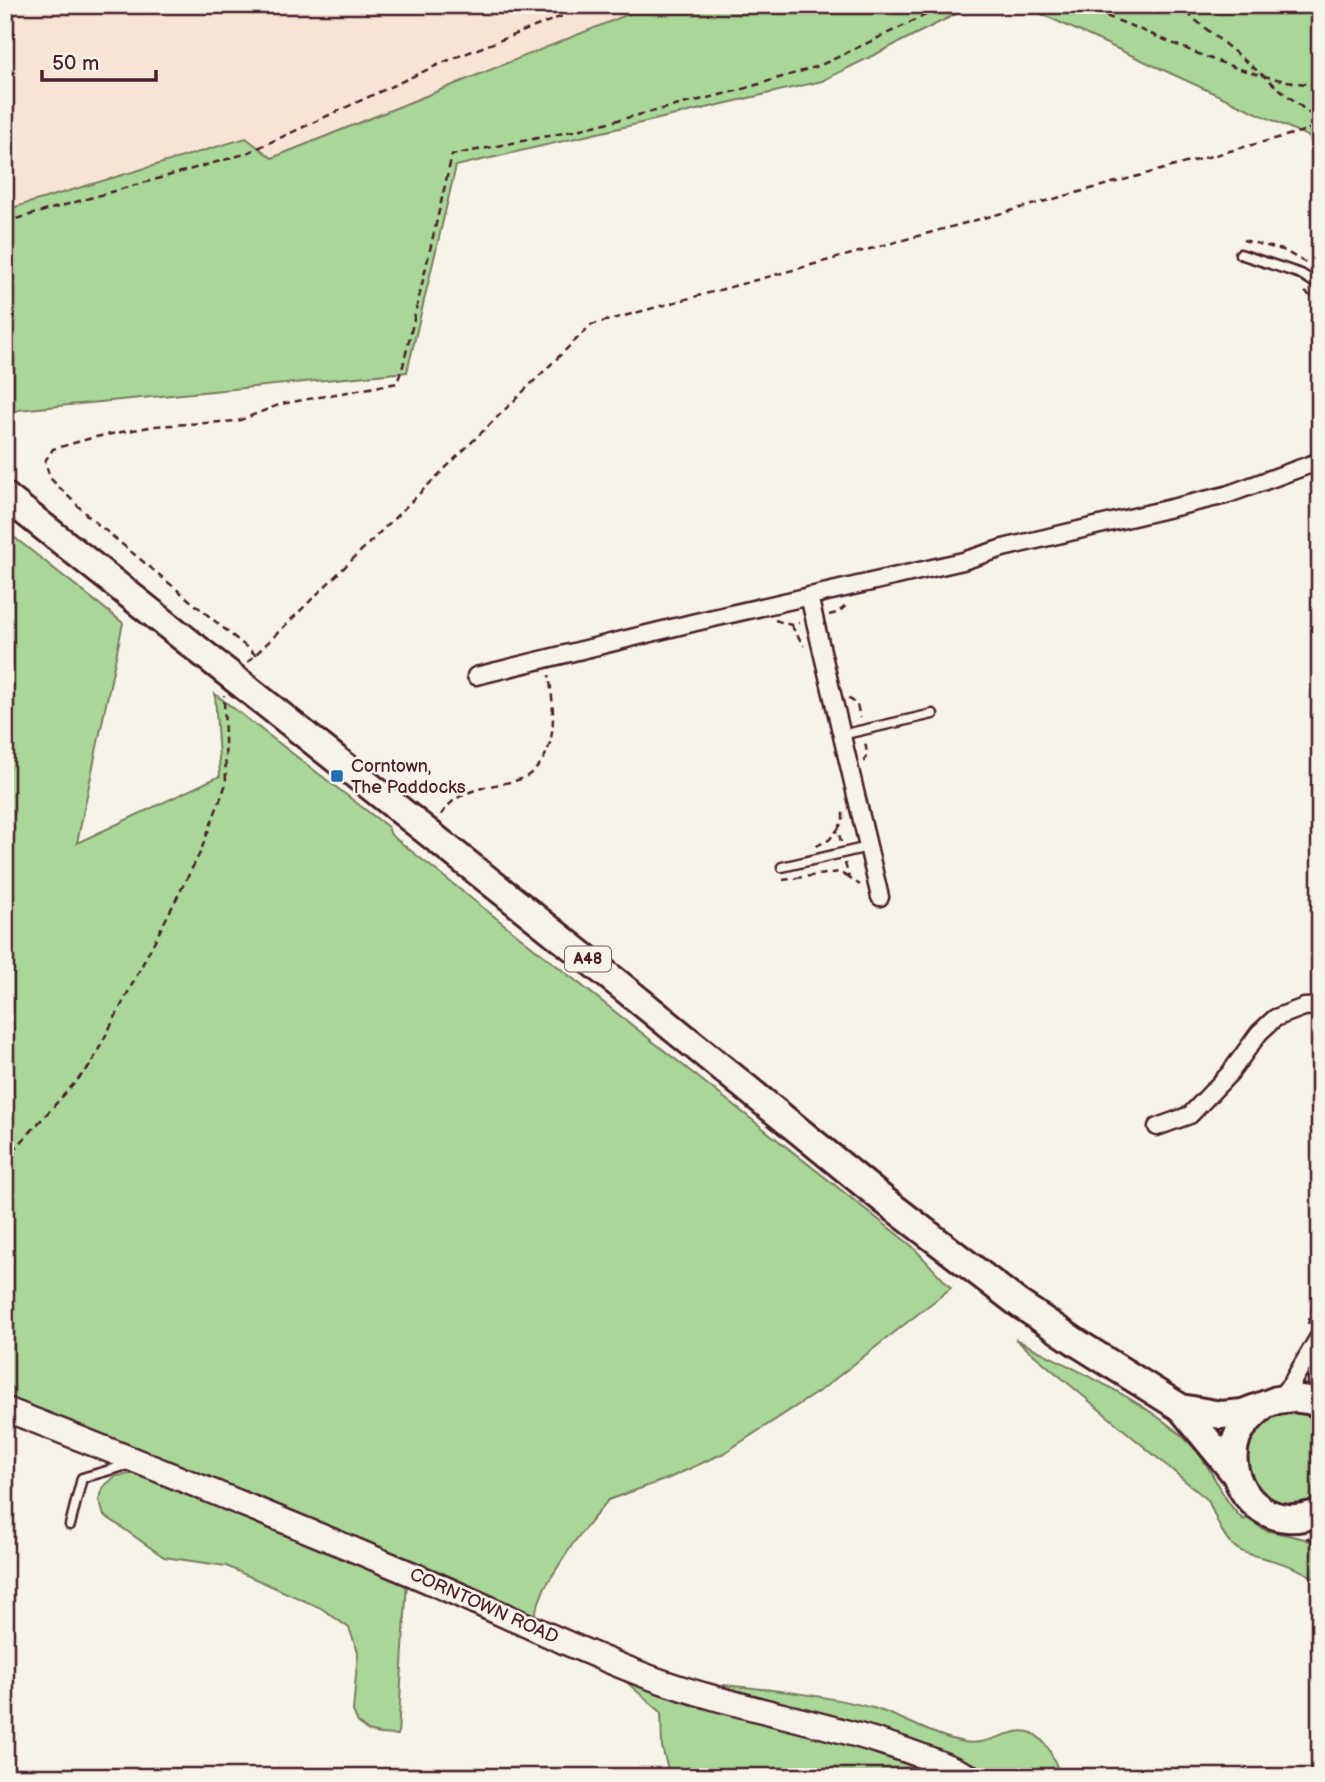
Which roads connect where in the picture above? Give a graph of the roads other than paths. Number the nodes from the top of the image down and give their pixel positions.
1 (1240, 254) dead end
2 (1320, 286) edge
3 (1320, 461) edge
4 (5, 496) edge
5 (808, 596) junction
6 (476, 676) dead end
7 (933, 713) dead end
8 (841, 735) junction
9 (868, 847) junction
10 (782, 867) dead end
11 (872, 894) road end
12 (1320, 1006) edge
13 (1157, 1127) dead end
14 (1315, 1335) edge
15 (1320, 1397) edge
16 (1269, 1404) junction
17 (1320, 1404) edge
18 (1181, 1408) junction
19 (5, 1409) edge
20 (140, 1462) junction
21 (1236, 1475) junction
22 (1310, 1524) edge
23 (70, 1525) dead end
24 (971, 1777) edge

1 - 2 lane
3 - 5 street
4 - 18 main road, A48
5 - 6 street
5 - 8 street
7 - 8 lane
8 - 9 street
9 - 10 lane
9 - 11 street
12 - 13 street
14 - 15 street
14 - 16 street
16 - 17 main road, A48
16 - 18 main road, A48
16 - 21 main road
18 - 21 main road, A48
19 - 20 main road, CORNTOWN ROAD
20 - 23 lane
20 - 24 main road, CORNTOWN ROAD
21 - 22 main road, A48

